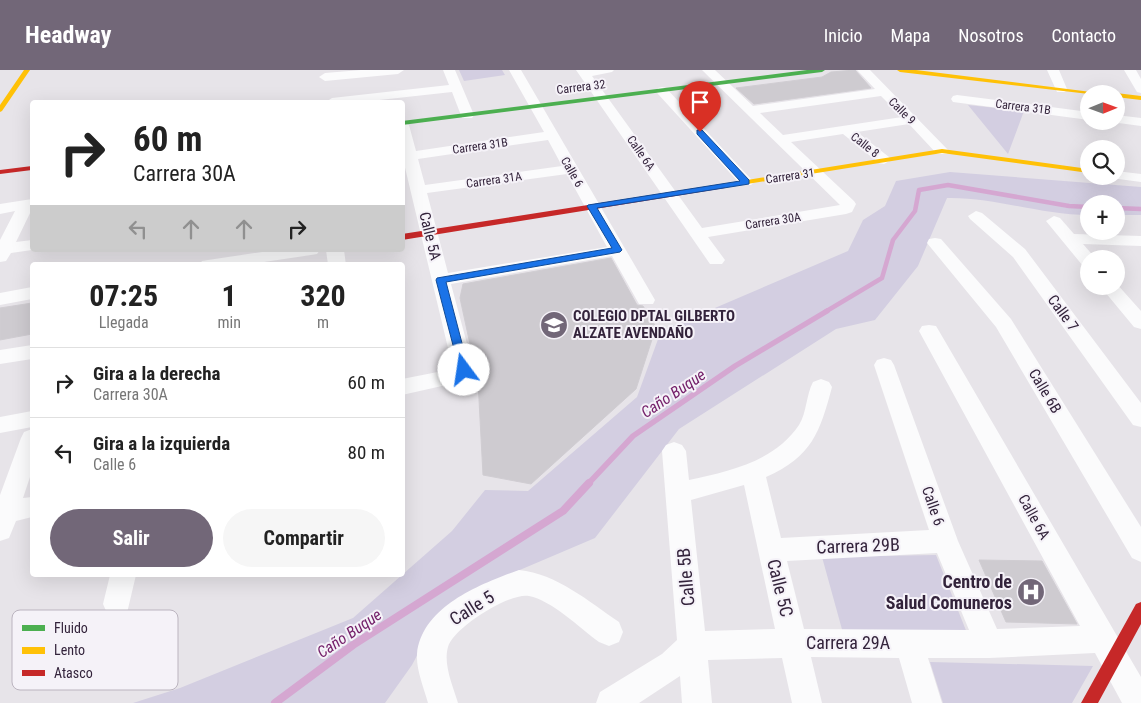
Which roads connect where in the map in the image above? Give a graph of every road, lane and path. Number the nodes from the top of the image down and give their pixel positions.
1 (27, 70) edge
2 (398, 70) edge
3 (449, 70) edge
4 (515, 70) edge
5 (608, 70) edge
6 (708, 70) edge
7 (822, 70) edge
8 (863, 70) edge
9 (900, 70) edge
10 (1053, 70) edge
11 (584, 71) edge
12 (1135, 74) edge
13 (722, 84) junction
14 (456, 88) junction
15 (327, 89) edge
16 (1061, 89) junction
17 (662, 90) junction
18 (1141, 90) edge
19 (1080, 91) edge
20 (883, 92) junction
21 (1125, 96) edge
22 (5, 97) edge
23 (602, 98) junction
24 (1141, 98) edge
25 (956, 99) dead end
26 (536, 107) junction
27 (0, 110) edge
28 (750, 110) junction
29 (467, 115) junction
30 (1080, 115) edge
31 (911, 120) junction
32 (1125, 120) edge
33 (1141, 122) edge
34 (405, 124) edge
35 (846, 130) junction
36 (405, 136) edge
37 (551, 136) junction
38 (780, 139) junction
39 (942, 151) junction
40 (410, 156) junction
41 (884, 160) junction
42 (30, 168) edge
43 (570, 169) junction
44 (1080, 170) edge
45 (0, 172) edge
46 (815, 172) junction
47 (1125, 175) edge
48 (1141, 178) edge
49 (746, 182) junction
50 (419, 190) junction
51 (670, 194) junction
52 (29, 204) edge
53 (591, 206) junction
54 (0, 209) edge
55 (976, 216) dead end
56 (1054, 221) dead end
57 (430, 233) junction
58 (698, 234) junction
59 (405, 237) edge
60 (1069, 239) junction
61 (1132, 241) edge
62 (935, 243) dead end
63 (30, 246) edge
64 (617, 250) junction
65 (294, 252) edge
66 (1080, 252) edge
67 (2, 253) edge
68 (238, 258) edge
69 (716, 260) dead end
70 (221, 262) edge
71 (441, 280) junction
72 (30, 293) edge
73 (1117, 295) edge
74 (0, 299) edge
75 (646, 300) dead end
76 (1141, 323) edge
77 (929, 331) dead end
78 (30, 352) edge
79 (0, 357) edge
80 (884, 365) dead end
81 (405, 386) edge
82 (822, 387) dead end
83 (30, 419) edge
84 (1141, 419) edge
85 (0, 425) edge
86 (30, 444) edge
87 (674, 451) dead end
88 (753, 474) junction
89 (678, 493) junction
90 (30, 508) edge
91 (3, 522) edge
92 (945, 541) junction
93 (770, 550) junction
94 (1141, 550) edge
95 (123, 577) edge
96 (117, 604) dead end
97 (1141, 609) edge
98 (609, 632) dead end
99 (909, 642) junction
100 (793, 643) junction
101 (989, 644) junction
102 (692, 646) junction
103 (1108, 649) junction
104 (443, 703) edge
105 (611, 703) edge
106 (697, 703) edge
107 (806, 703) edge
108 (927, 703) edge
109 (1090, 703) edge
110 (1139, 703) edge

1 - 22 street
2 - 15 street
3 - 14 street
4 - 26 street, Calle 6
5 - 11 street
6 - 13 street
7 - 13 street, Carrera 32
8 - 20 street, Calle 9
9 - 16 street
10 - 16 street
11 - 23 street, Calle 6A
12 - 18 street
13 - 17 street, Carrera 32
13 - 28 street
14 - 15 street
14 - 29 street
16 - 19 street
17 - 23 street, Carrera 32
17 - 49 street
20 - 28 street
20 - 31 street, Calle 9
21 - 24 street
22 - 27 street
23 - 26 street, Carrera 32
23 - 51 street, Calle 6A
25 - 30 street, Carrera 31B
26 - 29 street, Carrera 32
26 - 37 street, Calle 6
28 - 38 street
29 - 34 street, Carrera 32
31 - 35 street
31 - 39 street, Calle 9
32 - 33 street
35 - 38 street
35 - 41 street, Calle 8
36 - 40 street, Calle 5A
37 - 40 street, Carrera 31B
37 - 43 street, Calle 6
38 - 46 street
39 - 41 street, Carrera 31
39 - 44 street, Carrera 31
40 - 50 street, Calle 5A
41 - 46 street, Carrera 31
42 - 45 street
43 - 50 street, Carrera 31A
43 - 53 street, Calle 6
46 - 49 street, Carrera 31
46 - 58 street, Carrera 30A
47 - 48 street
49 - 51 street, Carrera 31
50 - 57 street, Calle 5A
51 - 53 street, Carrera 31
51 - 58 street, Calle 6A
52 - 54 street
52 - 67 street
53 - 57 street, Carrera 31
53 - 64 street, Calle 6
55 - 84 street, Calle 7
56 - 60 street
57 - 59 street, Carrera 31
57 - 71 street, Calle 5A
58 - 69 street, Calle 6A
60 - 61 street
60 - 66 street
62 - 94 street, Calle 6B
63 - 67 street
64 - 71 street
64 - 75 street, Calle 6
65 - 68 street
68 - 70 street
71 - 81 street, Calle 5A
72 - 74 street
73 - 76 street
77 - 103 street, Calle 6A
78 - 79 street
80 - 92 street, Calle 6
82 - 88 street
83 - 85 street
86 - 91 street
87 - 89 street, Calle 5B
88 - 89 street
88 - 93 street, Calle 5C
89 - 102 street, Calle 5B
90 - 91 street
92 - 93 street, Carrera 29B
92 - 101 street, Calle 6
93 - 100 street, Calle 5C
95 - 96 street
97 - 103 street
98 - 104 street, Calle 5
99 - 100 street, Carrera 29A
99 - 101 street, Carrera 29A
99 - 108 street
100 - 102 street, Carrera 29A
100 - 107 street, Calle 5C
101 - 103 street, Carrera 29A
102 - 105 street
102 - 106 street, Calle 5B
103 - 109 street
103 - 110 street, Calle 6A

